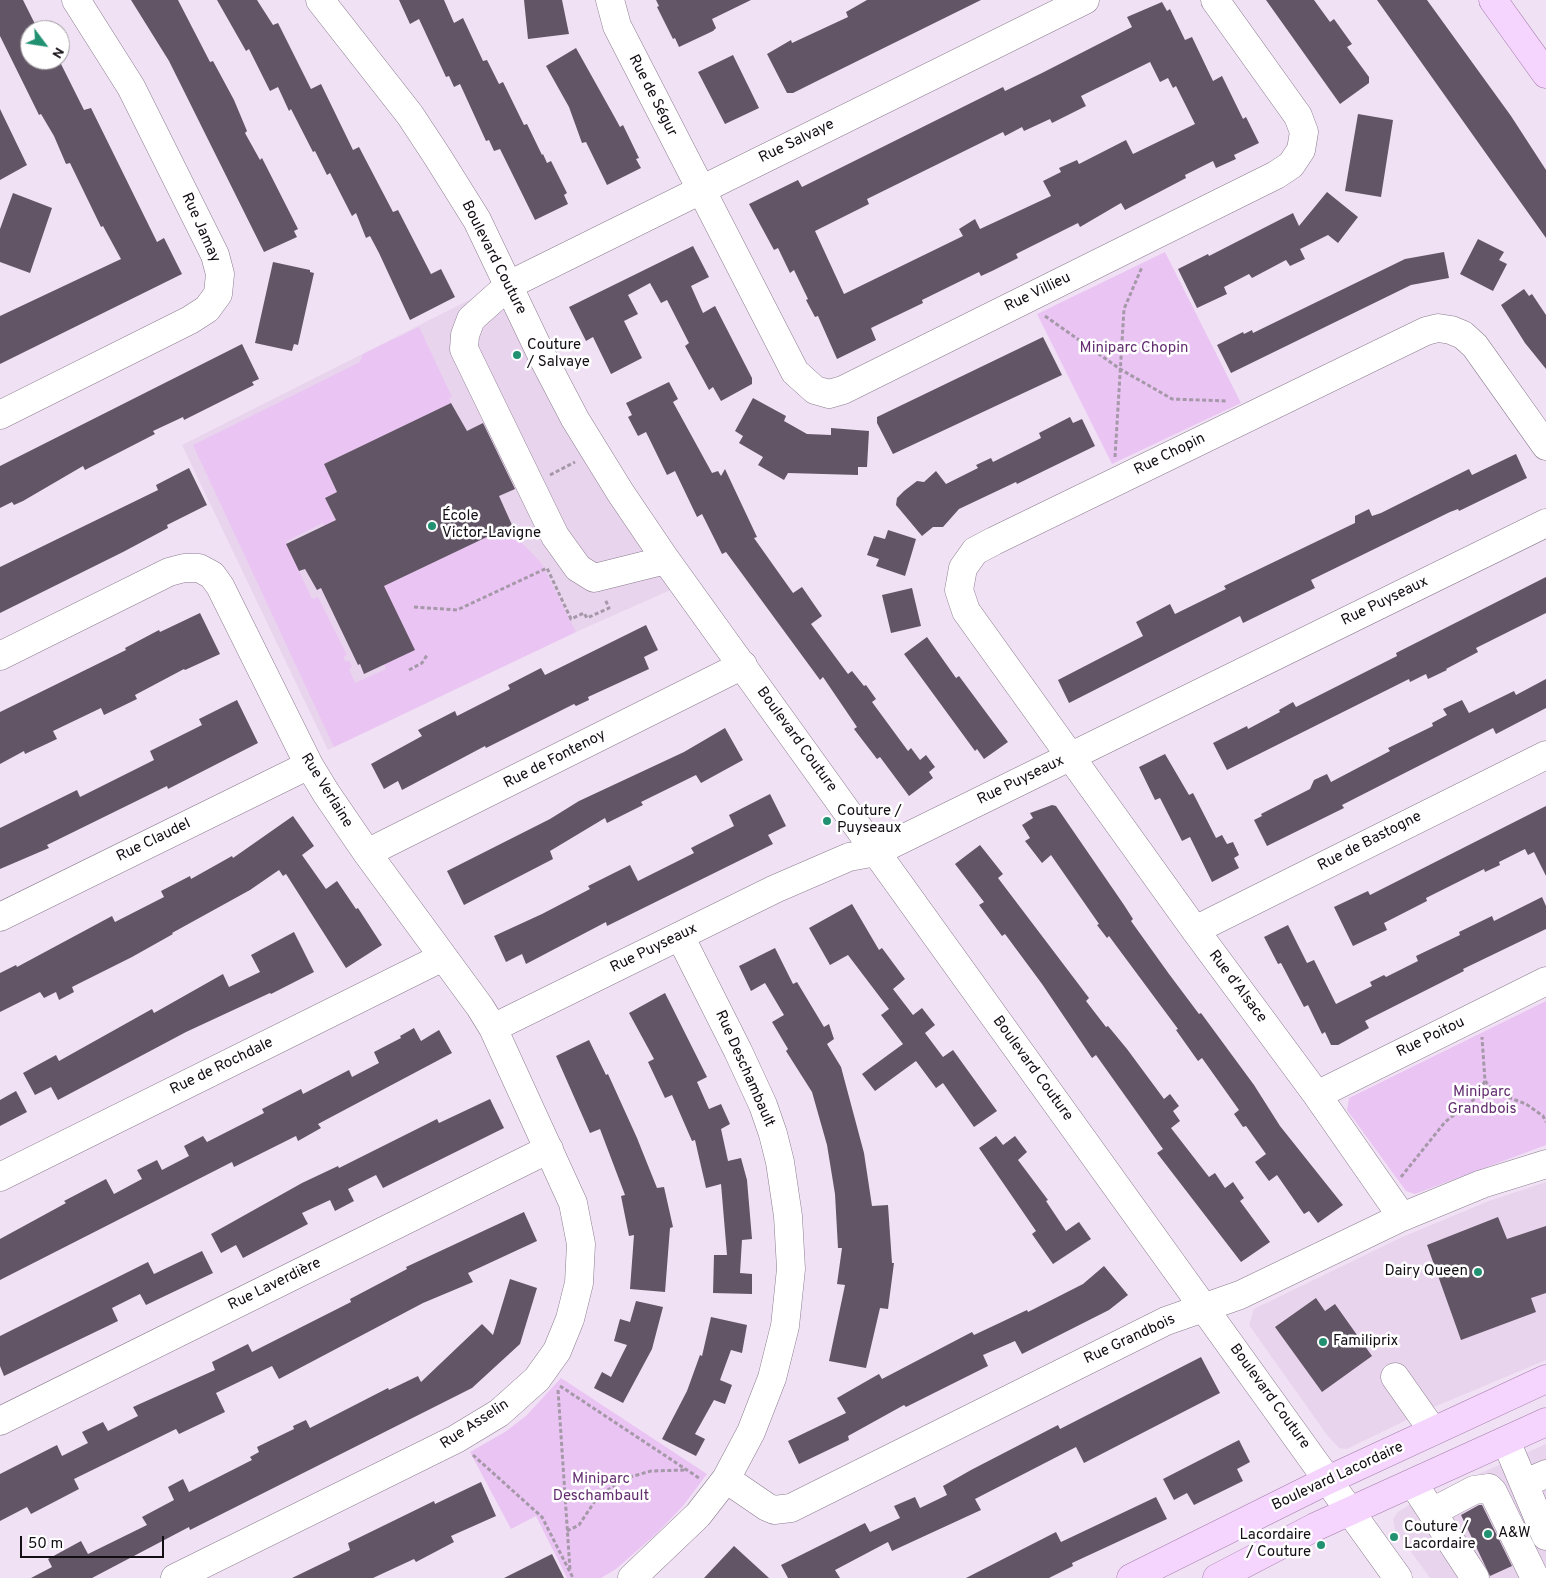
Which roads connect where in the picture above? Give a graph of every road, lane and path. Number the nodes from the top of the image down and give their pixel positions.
1 (76, 0) edge
2 (320, 0) edge
3 (610, 0) edge
4 (1085, 0) edge
5 (1215, 0) edge
6 (1493, 0) edge
7 (1546, 74) edge
8 (700, 190) junction
9 (1157, 234) junction
10 (509, 285) junction
11 (1020, 302) junction
12 (1120, 369) junction
13 (0, 415) edge
14 (1248, 417) junction
15 (1546, 446) edge
16 (595, 451) junction
17 (550, 475) dead end
18 (1113, 483) junction
19 (1546, 523) edge
20 (666, 560) junction
21 (604, 596) dead end
22 (414, 607) dead end
23 (427, 655) dead end
24 (0, 656) edge
25 (743, 665) junction
26 (409, 670) dead end
27 (1546, 755) edge
28 (1071, 757) junction
29 (309, 765) junction
30 (876, 852) junction
31 (367, 853) junction
32 (0, 917) edge
33 (1194, 930) junction
34 (680, 936) junction
35 (443, 958) junction
36 (1546, 981) edge
37 (1480, 1014) junction
38 (493, 1028) junction
39 (1484, 1082) junction
40 (1496, 1094) junction
41 (1317, 1095) junction
42 (1477, 1097) junction
43 (1546, 1122) edge
44 (549, 1149) junction
45 (1546, 1164) edge
46 (0, 1177) edge
47 (1394, 1206) junction
48 (1204, 1308) junction
49 (1395, 1377) dead end
50 (1546, 1379) edge
51 (0, 1421) edge
52 (1546, 1422) edge
53 (1433, 1431) junction
54 (456, 1439) junction
55 (1506, 1441) junction
56 (686, 1470) junction
57 (1536, 1478) edge
58 (1328, 1480) junction
59 (715, 1481) junction
60 (1413, 1483) junction
61 (1350, 1512) junction
62 (1432, 1512) junction
63 (567, 1532) junction
64 (1546, 1536) edge
65 (570, 1570) junction
66 (176, 1578) edge
67 (573, 1578) edge
68 (632, 1578) edge
69 (1131, 1578) edge
70 (1217, 1578) edge
71 (1398, 1578) edge
72 (1475, 1578) edge
73 (1535, 1578) edge

1 - 13 street, Rue Jamay
2 - 10 street, Boulevard Couture
3 - 8 street, Rue de Ségur
4 - 8 street, Rue Salvaye
5 - 9 street, Rue Villieu
6 - 7 main road
8 - 10 street, Rue Salvaye
8 - 11 street, Rue Villieu
9 - 11 street, Rue Villieu
9 - 12 path
10 - 16 street, Boulevard Couture
10 - 20 street, Rue Salvaye
11 - 12 path
12 - 14 path
12 - 18 path
14 - 15 street, Rue Chopin
14 - 18 street, Rue Chopin
16 - 17 path
16 - 20 street, Boulevard Couture
18 - 28 street, Rue Chopin
19 - 28 street, Rue Puyseaux
20 - 25 street, Boulevard Couture
21 - 22 path
23 - 26 path
24 - 29 street, Rue Verlaine
25 - 30 street, Boulevard Couture
25 - 31 street, Rue de Fontenoy
27 - 33 street, Rue de Bastogne
28 - 30 street, Rue Puyseaux
28 - 33 street, Rue d'Alsace
29 - 31 street, Rue Verlaine
29 - 32 street, Rue Claudel
30 - 34 street, Rue Puyseaux
30 - 48 street, Boulevard Couture
31 - 35 street, Rue Verlaine
33 - 41 street, Rue d'Alsace
34 - 38 street, Rue Puyseaux
34 - 59 street, Rue Deschambault
35 - 38 street, Rue Verlaine
35 - 46 street, Rue de Rochdale
36 - 37 street, Rue Poitou
37 - 39 path
37 - 41 street, Rue Poitou
38 - 44 street, Rue Asselin
39 - 40 path
39 - 42 path
40 - 42 path
40 - 43 path
41 - 47 street, Rue d'Alsace
42 - 47 path
44 - 51 street, Rue Laverdière
44 - 54 street, Rue Asselin
45 - 47 street, Rue Grandbois
47 - 48 street, Rue Grandbois
48 - 58 street, Boulevard Couture
48 - 59 street, Rue Grandbois
49 - 53 street
50 - 53 main road, Boulevard Lacordaire
52 - 55 main road
53 - 58 main road, Boulevard Lacordaire
54 - 65 path
54 - 66 street, Rue Asselin
55 - 57 street
55 - 60 main road
56 - 59 path
56 - 63 path
56 - 63 path
57 - 64 street
58 - 61 street, Boulevard Couture
58 - 69 main road, Boulevard Lacordaire
59 - 68 street, Rue Deschambault
60 - 61 main road
60 - 62 street
61 - 70 main road
61 - 71 street, Boulevard Couture
62 - 72 street
62 - 73 street
63 - 65 path
65 - 67 path

